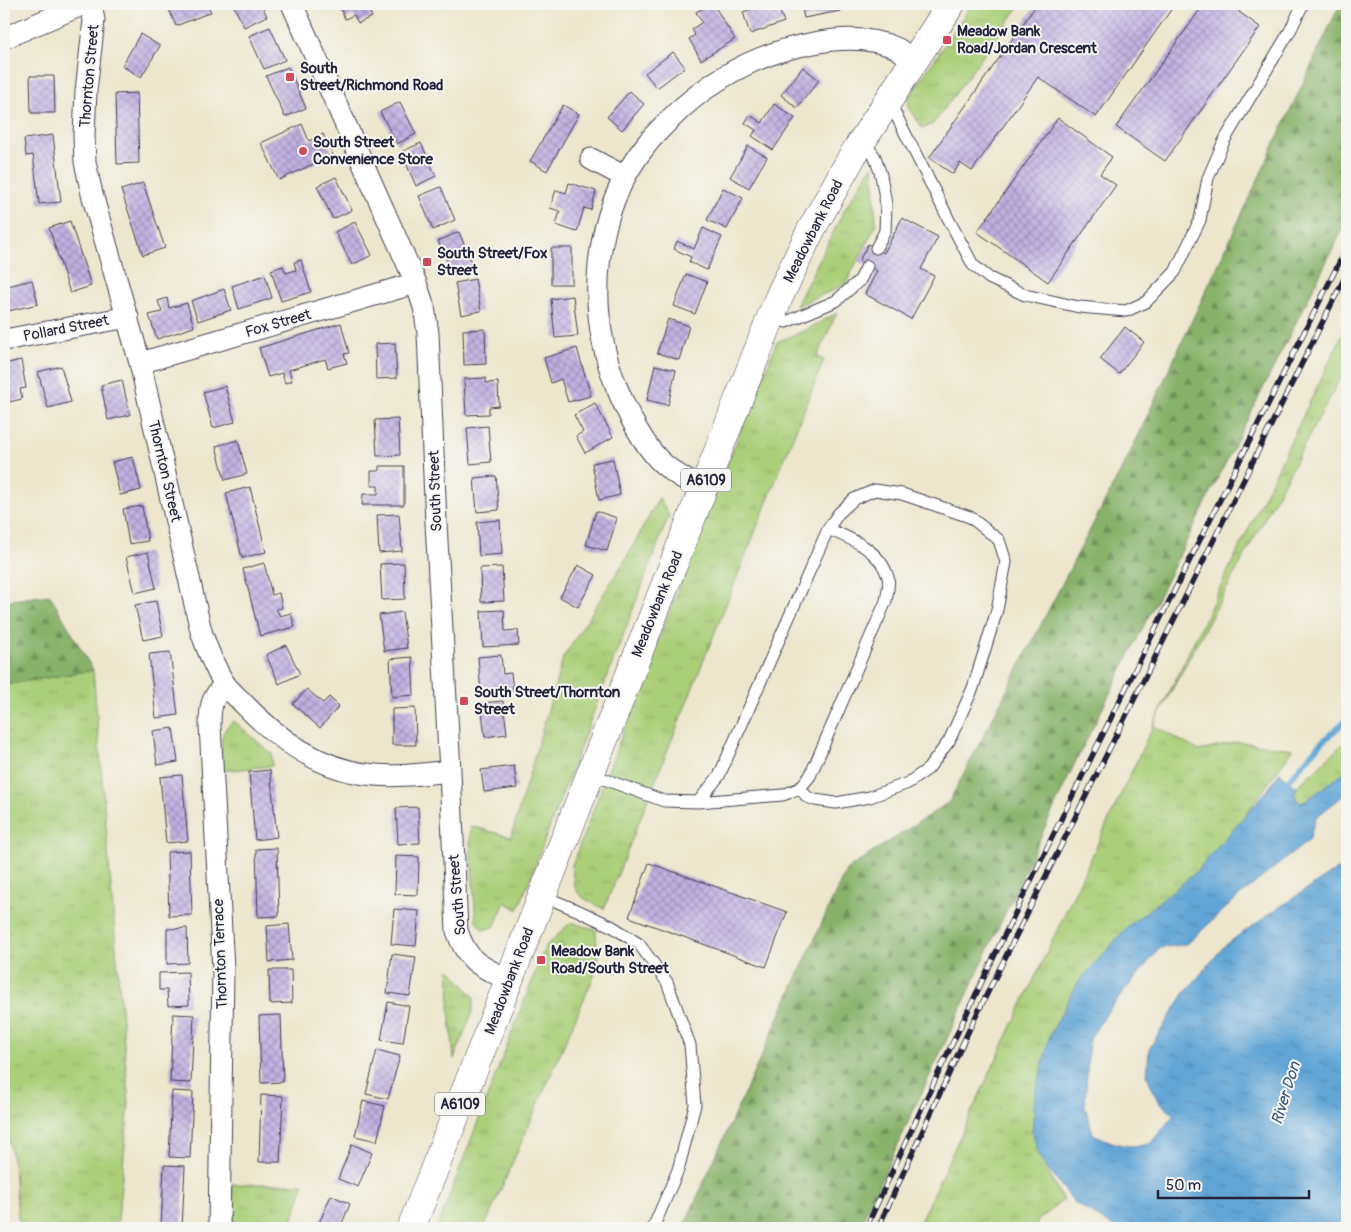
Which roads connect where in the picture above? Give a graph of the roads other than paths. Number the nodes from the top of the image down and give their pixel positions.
1 (84, 4) edge
2 (92, 4) edge
3 (292, 4) edge
4 (951, 4) edge
5 (1303, 4) edge
6 (4, 38) edge
7 (913, 60) junction
8 (888, 99) junction
9 (862, 140) junction
10 (591, 159) dead end
11 (625, 177) junction
12 (876, 248) dead end
13 (867, 266) dead end
14 (416, 283) junction
15 (128, 317) junction
16 (770, 318) junction
17 (4, 340) edge
18 (140, 363) junction
19 (702, 490) junction
20 (828, 529) junction
21 (225, 684) junction
22 (450, 772) junction
23 (590, 774) junction
24 (800, 788) junction
25 (698, 802) junction
26 (542, 896) junction
27 (509, 980) junction
28 (219, 1228) edge
29 (410, 1228) edge
30 (653, 1228) edge

1 - 6 street
2 - 15 street, Thornton Street
3 - 14 street, South Street
4 - 7 main road, Meadowbank Road / A6109
5 - 8 lane
7 - 8 main road, Meadowbank Road / A6109
7 - 11 street
8 - 9 main road, Meadowbank Road / A6109
9 - 12 lane
9 - 16 main road, Meadowbank Road / A6109
10 - 11 street
11 - 19 street
13 - 16 lane
14 - 18 street, Fox Street
14 - 22 street, South Street
15 - 17 street, Pollard Street
15 - 18 street, Thornton Street
16 - 19 main road, Meadowbank Road / A6109
18 - 21 street, Thornton Street
19 - 23 main road, Meadowbank Road / A6109
20 - 24 lane
20 - 24 lane
20 - 25 lane
21 - 22 street, Thornton Street
21 - 28 street, Thornton Terrace
22 - 27 street, South Street
23 - 25 lane
23 - 26 main road, Meadowbank Road / A6109
24 - 25 lane
26 - 27 main road, Meadowbank Road / A6109
26 - 30 lane
27 - 29 main road, Meadowbank Road / A6109

